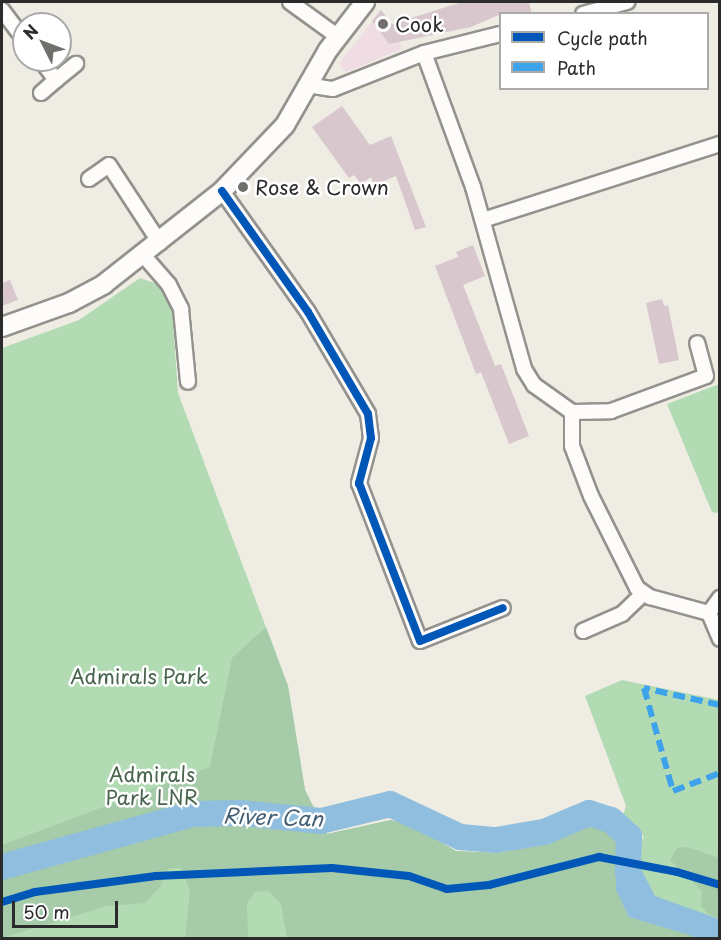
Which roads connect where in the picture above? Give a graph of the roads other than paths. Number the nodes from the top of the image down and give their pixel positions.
1 (290, 2) edge
2 (365, 2) edge
3 (627, 2) edge
4 (2, 10) edge
5 (590, 12) edge
6 (12, 23) edge
7 (499, 34) edge
8 (337, 36) junction
9 (424, 52) junction
10 (76, 64) dead end
11 (50, 72) edge
12 (56, 80) junction
13 (307, 86) junction
14 (40, 93) dead end
15 (720, 144) edge
16 (89, 179) dead end
17 (222, 191) junction
18 (483, 220) junction
19 (160, 243) junction
20 (144, 256) junction
21 (2, 327) edge
22 (697, 343) dead end
23 (189, 382) dead end
24 (572, 412) junction
25 (643, 594) junction
26 (720, 598) edge
27 (503, 608) dead end
28 (709, 613) junction
29 (583, 631) dead end
30 (720, 639) edge

1 - 8 street
2 - 8 main road
3 - 5 street
4 - 6 street
7 - 9 street
8 - 13 main road
9 - 13 street
9 - 18 street
10 - 12 street
11 - 12 street
12 - 14 street
13 - 17 main road
15 - 18 street
16 - 19 street
17 - 19 main road
17 - 27 street
18 - 24 street
19 - 20 main road
20 - 21 main road
20 - 23 street
22 - 24 street
24 - 25 street
25 - 28 street
25 - 29 street
26 - 28 street
28 - 30 street

